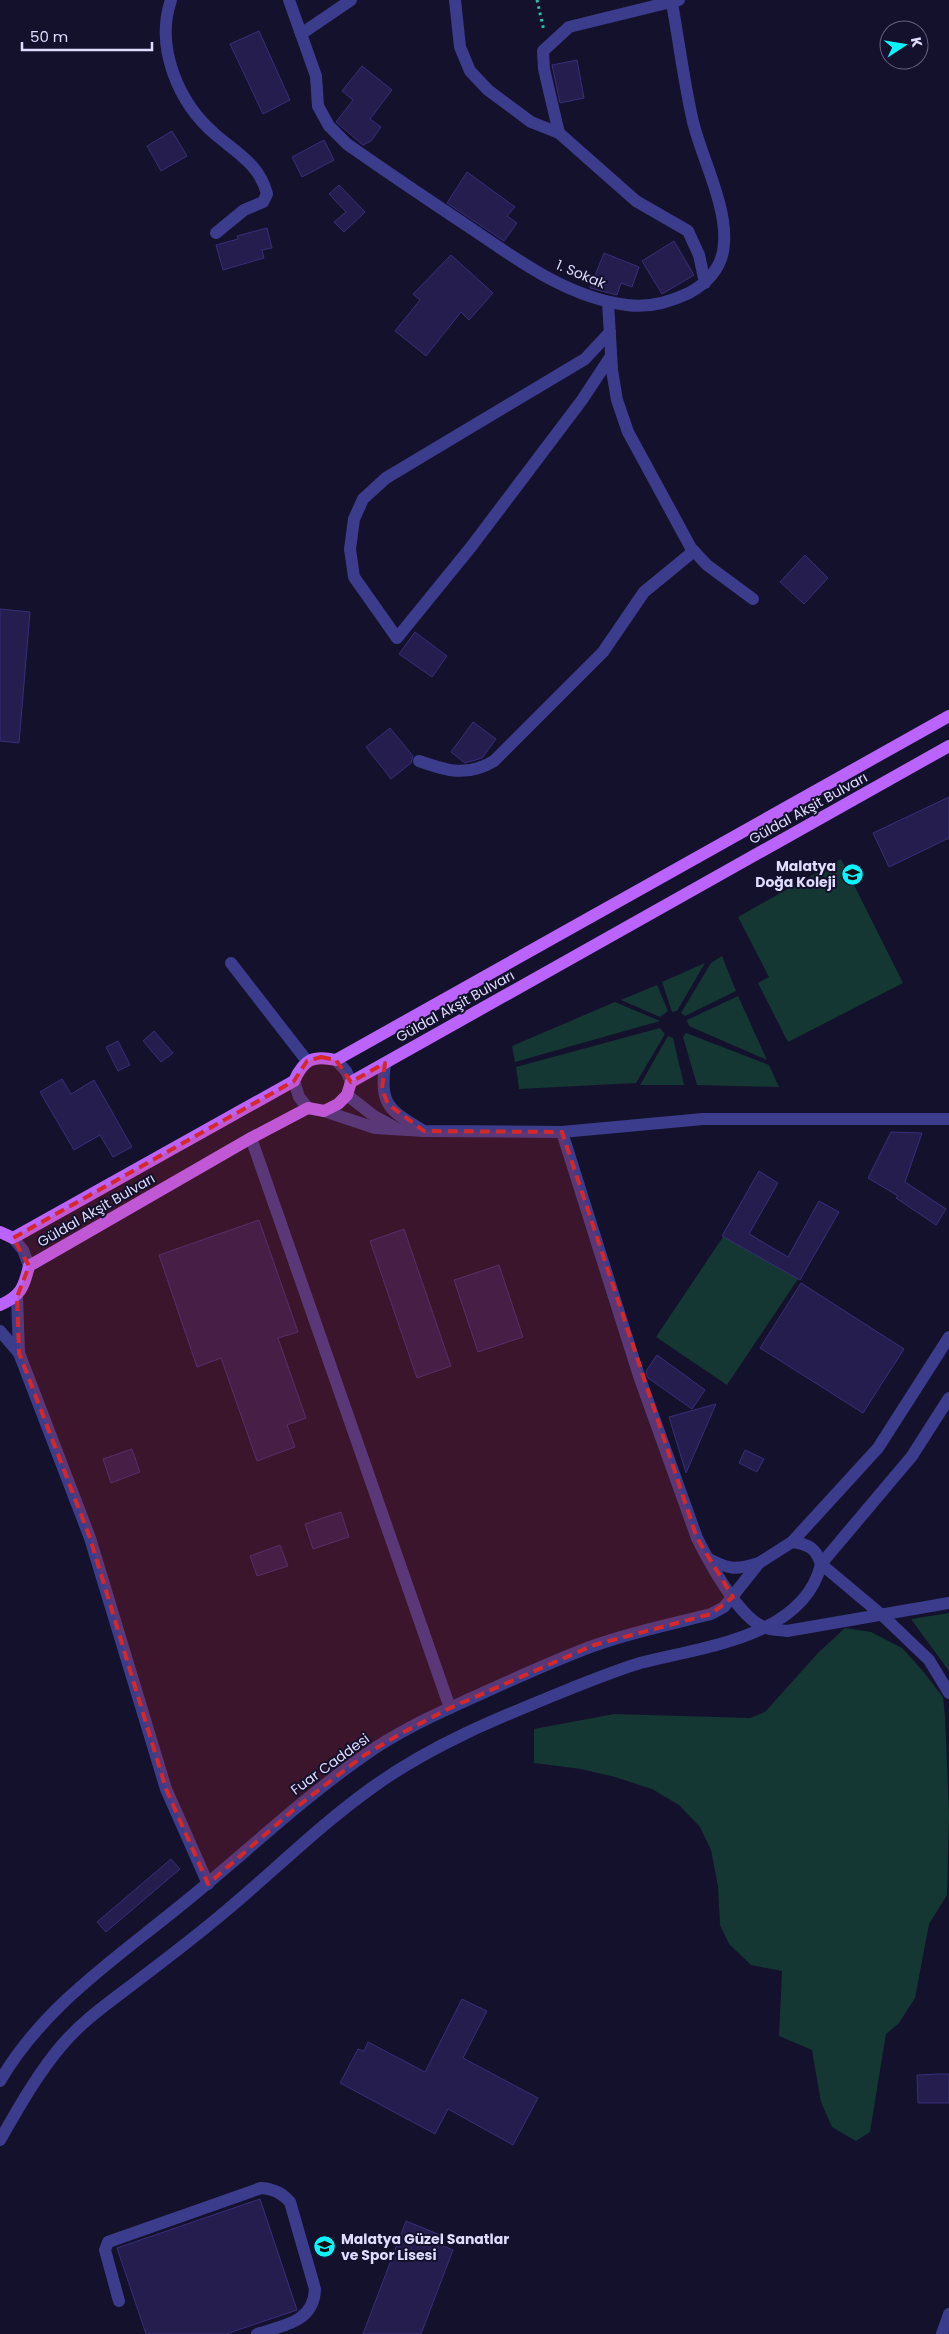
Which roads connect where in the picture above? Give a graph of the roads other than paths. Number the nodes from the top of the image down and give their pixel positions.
1 (171, 0) edge
2 (289, 0) edge
3 (352, 0) edge
4 (455, 0) edge
5 (676, 1) edge
6 (301, 34) junction
7 (559, 133) junction
8 (216, 233) dead end
9 (705, 283) junction
10 (608, 302) junction
11 (610, 332) junction
12 (611, 356) junction
13 (694, 552) junction
14 (752, 599) dead end
15 (949, 716) edge
16 (949, 746) edge
17 (419, 761) dead end
18 (231, 963) dead end
19 (336, 1060) junction
20 (307, 1062) junction
21 (385, 1063) junction
22 (294, 1081) junction
23 (351, 1082) junction
24 (347, 1095) junction
25 (308, 1108) junction
26 (324, 1111) junction
27 (949, 1119) edge
28 (401, 1130) junction
29 (424, 1131) junction
30 (562, 1132) junction
31 (251, 1138) junction
32 (0, 1232) edge
33 (13, 1238) junction
34 (29, 1266) junction
35 (17, 1297) junction
36 (0, 1305) edge
37 (0, 1331) edge
38 (949, 1337) edge
39 (19, 1353) junction
40 (949, 1398) edge
41 (792, 1542) junction
42 (707, 1558) junction
43 (759, 1563) junction
44 (821, 1564) junction
45 (734, 1597) junction
46 (949, 1603) edge
47 (883, 1616) junction
48 (764, 1627) junction
49 (949, 1693) edge
50 (450, 1708) junction
51 (208, 1884) junction
52 (0, 2081) edge
53 (0, 2140) edge
54 (119, 2301) dead end
55 (949, 2314) edge
56 (257, 2334) edge
57 (942, 2334) edge

1 - 8 street
2 - 6 street, 1. Sokak
3 - 6 street
4 - 7 street
5 - 7 street
5 - 9 street, 1. Sokak
6 - 10 street, 1. Sokak
7 - 9 street
9 - 10 street, 1. Sokak
10 - 11 street
11 - 12 street
11 - 12 street
12 - 13 street
13 - 14 street
13 - 17 street
15 - 19 main road, Güldal Akşit Bulvarı
16 - 21 main road, Güldal Akşit Bulvarı
18 - 20 street
19 - 20 main road, Güldal Akşit Bulvarı
19 - 23 street
20 - 22 main road, Güldal Akşit Bulvarı
21 - 23 main road, Güldal Akşit Bulvarı
21 - 29 street
22 - 25 street
22 - 33 main road, Güldal Akşit Bulvarı
23 - 24 main road
24 - 26 main road
24 - 28 street
25 - 26 main road
25 - 31 main road, Güldal Akşit Bulvarı
26 - 28 street
27 - 30 street
28 - 29 street
29 - 30 street
30 - 42 street
31 - 34 main road, Güldal Akşit Bulvarı
31 - 50 street
32 - 33 main road
33 - 34 street
34 - 35 main road, Güldal Akşit Bulvarı
35 - 36 main road
35 - 39 street
37 - 39 street
38 - 41 street, Fuar Caddesi
39 - 51 street
40 - 44 street
41 - 43 street, Fuar Caddesi
41 - 44 street
42 - 43 street
42 - 45 street
43 - 45 street, Fuar Caddesi
44 - 47 street
44 - 48 street
45 - 48 street
45 - 50 street, Fuar Caddesi
46 - 47 street
47 - 48 street
47 - 49 street
48 - 53 street
50 - 51 street, Fuar Caddesi
51 - 52 street, Fuar Caddesi
54 - 56 street
55 - 57 street

